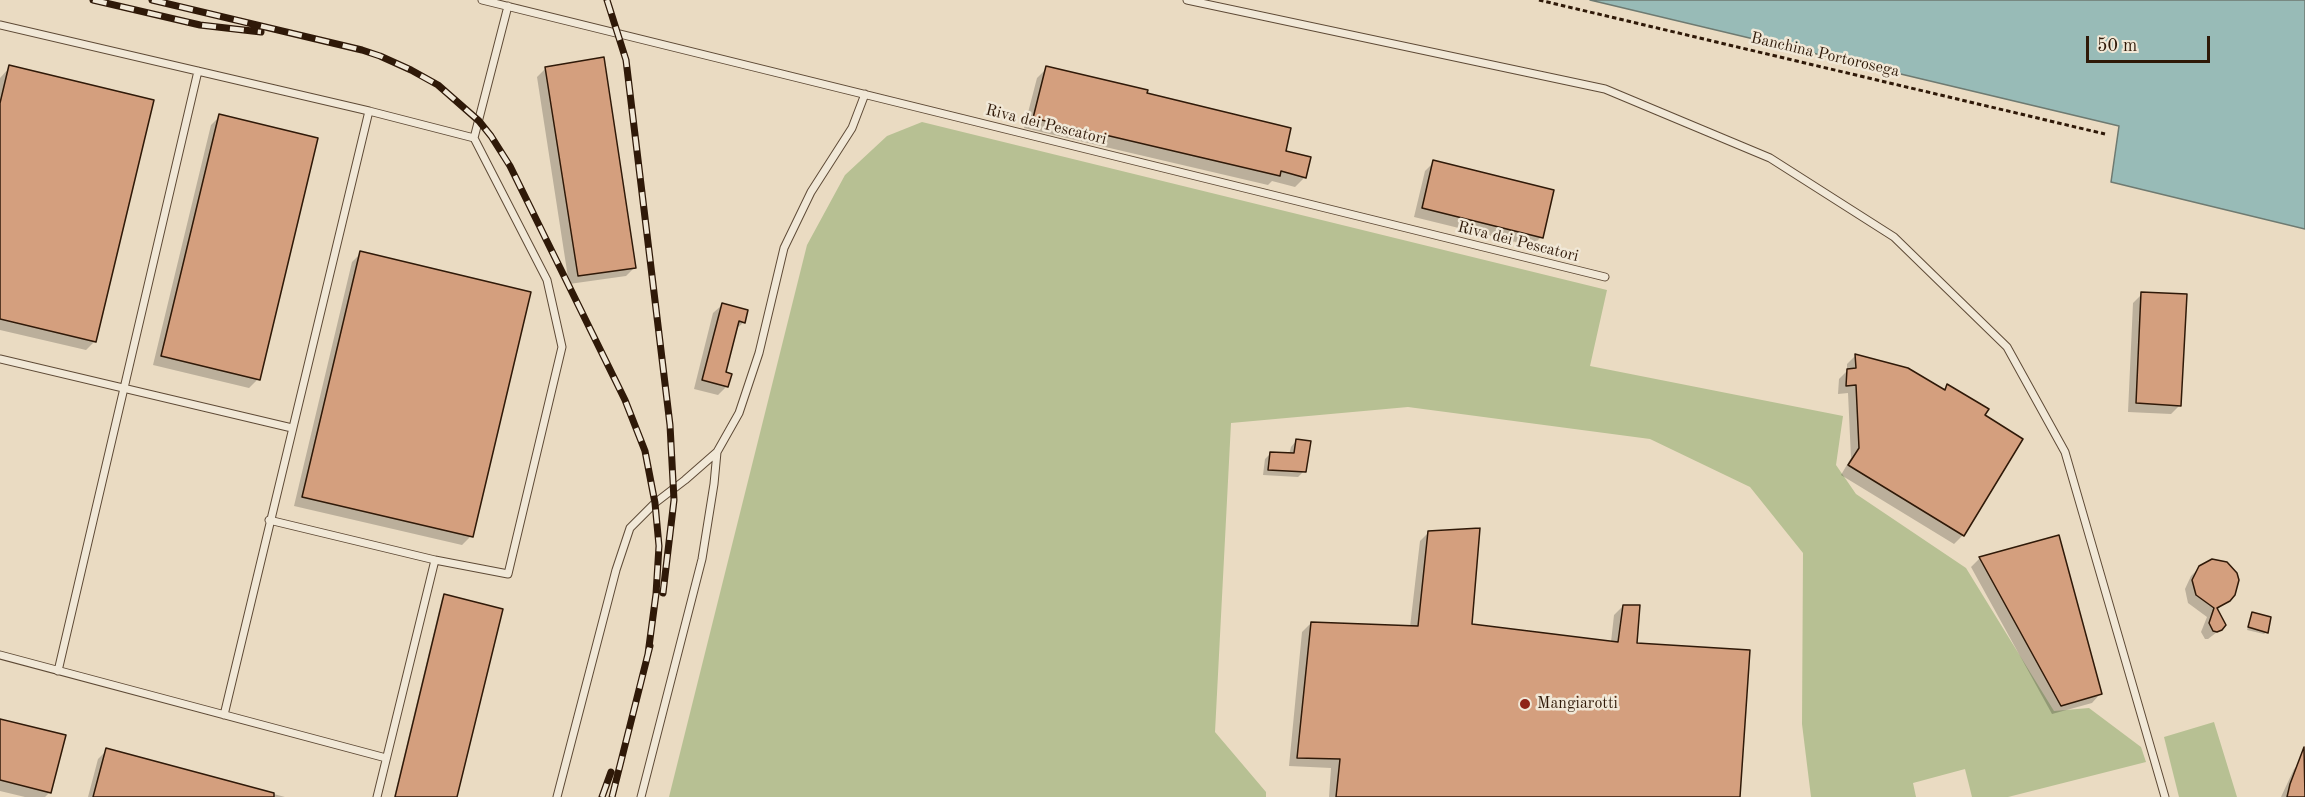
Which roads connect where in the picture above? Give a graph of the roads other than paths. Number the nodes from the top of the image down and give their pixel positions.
1 (482, 0) edge
2 (1187, 0) edge
3 (508, 6) junction
4 (0, 24) edge
5 (198, 71) junction
6 (865, 94) junction
7 (369, 111) junction
8 (474, 138) junction
9 (1605, 277) dead end
10 (0, 358) edge
11 (124, 388) junction
12 (292, 428) junction
13 (717, 452) junction
14 (269, 520) junction
15 (435, 561) junction
16 (0, 655) edge
17 (58, 671) junction
18 (224, 715) junction
19 (386, 758) junction
20 (377, 797) edge
21 (558, 797) edge
22 (641, 797) edge
23 (2165, 797) edge

1 - 3 lane, Riva dei Pescatori
2 - 23 lane
3 - 6 lane, Riva dei Pescatori
3 - 8 lane
4 - 5 lane
5 - 7 lane
5 - 11 lane
6 - 9 lane, Riva dei Pescatori
6 - 13 lane
7 - 8 lane
7 - 12 lane
8 - 15 lane
10 - 11 lane
11 - 12 lane
11 - 17 lane
12 - 14 lane
13 - 21 lane
13 - 22 lane
14 - 15 lane
14 - 18 lane
15 - 19 lane
16 - 17 lane
17 - 18 lane
18 - 19 lane
19 - 20 lane

